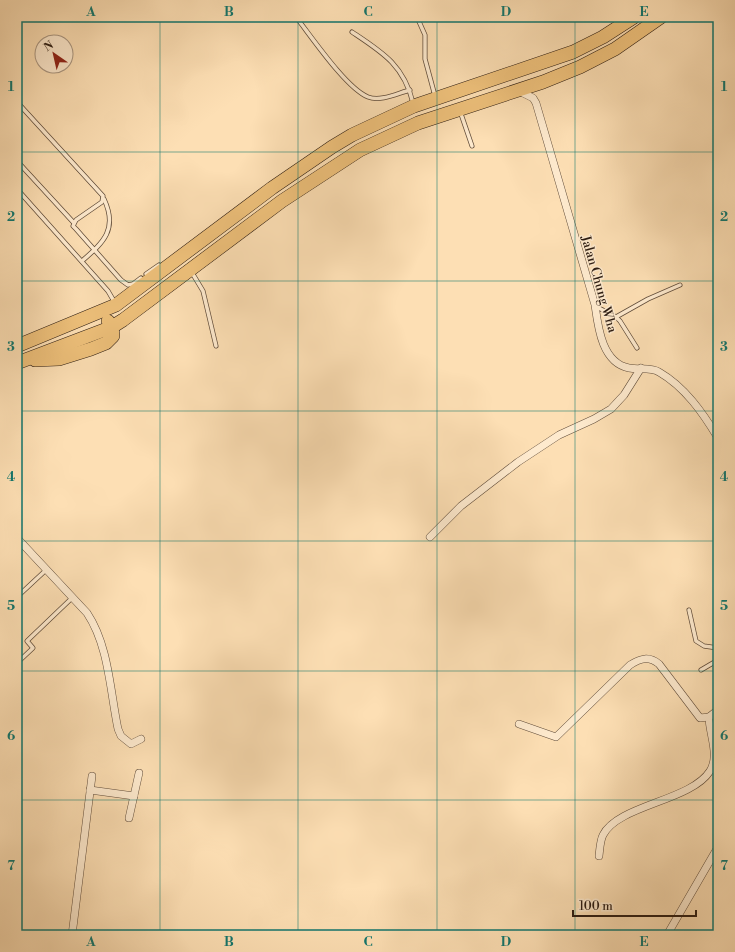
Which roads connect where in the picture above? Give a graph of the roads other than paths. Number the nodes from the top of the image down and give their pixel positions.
1 (296, 17) edge
2 (418, 17) edge
3 (634, 17) edge
4 (661, 17) edge
5 (352, 32) dead end
6 (410, 90) junction
7 (517, 90) junction
8 (436, 99) junction
9 (17, 102) edge
10 (414, 106) junction
11 (459, 109) junction
12 (472, 146) dead end
13 (17, 161) edge
14 (17, 189) edge
15 (104, 199) junction
16 (74, 223) junction
17 (94, 250) junction
18 (82, 261) junction
19 (173, 263) junction
20 (190, 270) junction
21 (680, 285) dead end
22 (116, 305) junction
23 (594, 305) junction
24 (616, 318) junction
25 (123, 320) junction
26 (112, 327) junction
27 (19, 345) edge
28 (216, 346) dead end
29 (637, 348) dead end
30 (22, 361) edge
31 (641, 368) junction
32 (718, 438) edge
33 (430, 536) dead end
34 (17, 538) edge
35 (46, 570) junction
36 (17, 597) edge
37 (73, 597) junction
38 (689, 610) dead end
39 (718, 648) edge
40 (718, 660) edge
41 (17, 663) edge
42 (700, 670) dead end
43 (718, 710) edge
44 (709, 716) junction
45 (519, 724) dead end
46 (141, 739) dead end
47 (139, 773) dead end
48 (92, 776) dead end
49 (90, 790) junction
50 (134, 796) junction
51 (129, 818) dead end
52 (718, 847) edge
53 (599, 856) dead end
54 (72, 935) edge
55 (667, 935) edge

1 - 6 lane
2 - 8 lane
3 - 8 highway
4 - 7 highway
5 - 6 lane
6 - 10 lane
7 - 11 highway
7 - 23 street, Jalan Chung Wha
8 - 10 highway
9 - 15 lane
10 - 19 highway
11 - 12 lane
11 - 20 highway
13 - 16 lane
14 - 18 lane
15 - 16 lane
15 - 17 lane
16 - 17 lane
17 - 18 lane
17 - 19 lane
18 - 22 lane
19 - 22 highway
20 - 25 highway
20 - 28 lane
21 - 24 lane
22 - 25 highway
22 - 27 highway
23 - 24 lane
23 - 31 street, Jalan Chung Wha
24 - 29 lane
25 - 26 highway
26 - 27 highway
26 - 30 highway
31 - 32 street, Jalan Chung Wha
31 - 33 street
34 - 35 street
35 - 36 lane
35 - 37 street
37 - 41 lane
37 - 46 street
38 - 39 lane
40 - 42 lane
43 - 44 street
44 - 45 street
44 - 53 street
47 - 50 street
48 - 49 street
49 - 50 street
49 - 54 street
50 - 51 street
52 - 55 street

